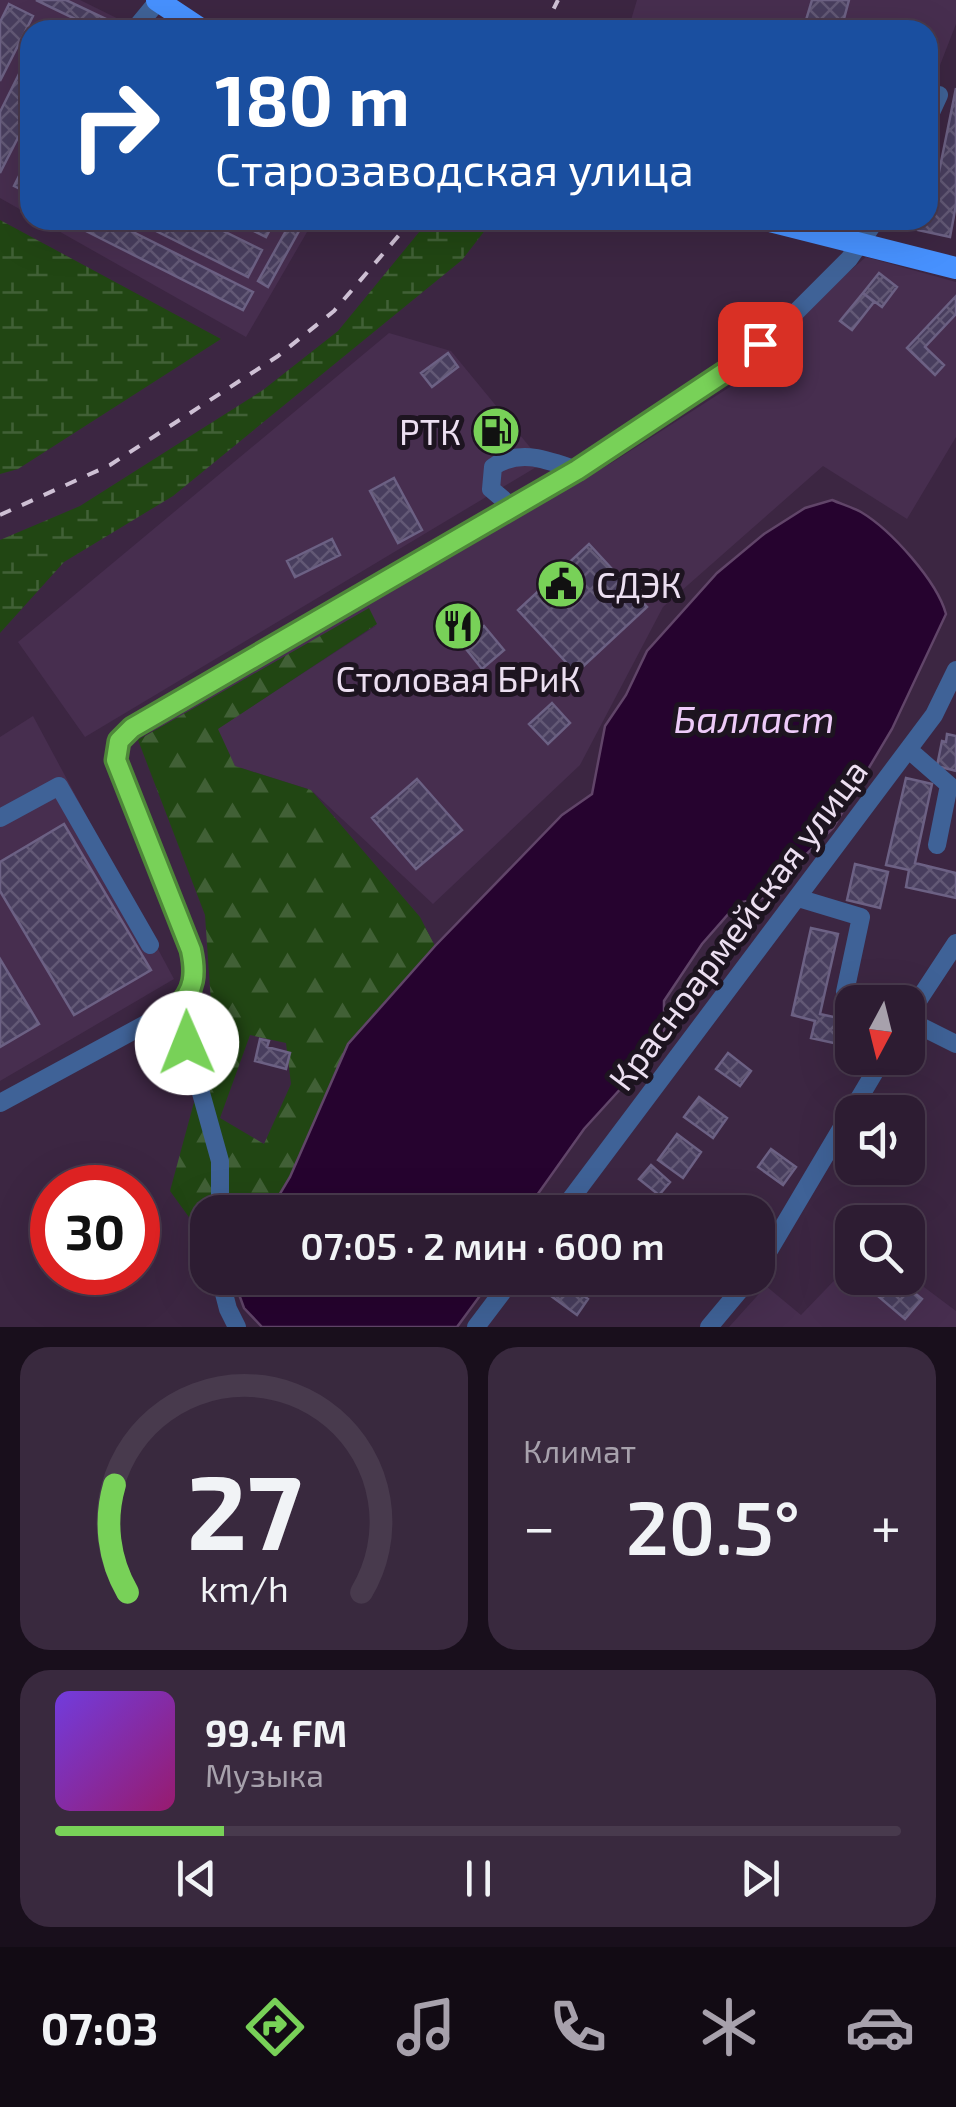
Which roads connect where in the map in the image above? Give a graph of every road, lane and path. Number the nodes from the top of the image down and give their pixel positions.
1 (157, 0) edge
2 (142, 20) edge
3 (187, 20) edge
4 (806, 230) edge
5 (870, 230) edge
6 (861, 244) junction
7 (956, 268) edge
8 (577, 470) junction
9 (511, 506) junction
10 (956, 670) edge
11 (909, 750) junction
12 (0, 818) edge
13 (937, 845) dead end
14 (798, 898) junction
15 (956, 943) edge
16 (150, 946) dead end
17 (846, 985) edge
18 (925, 991) edge
19 (177, 1007) junction
20 (925, 1027) edge
21 (956, 1044) edge
22 (873, 1075) edge
23 (0, 1102) edge
24 (220, 1195) edge
25 (575, 1195) edge
26 (775, 1240) edge
27 (224, 1295) edge
28 (500, 1295) edge
29 (736, 1295) edge
30 (238, 1327) edge
31 (476, 1327) edge
32 (709, 1327) edge

1 - 2 street
1 - 3 main road
4 - 6 main road
5 - 6 street
6 - 7 main road
6 - 8 street
8 - 9 street
8 - 9 street
9 - 19 street
10 - 11 street, Красноармейская улица
11 - 13 street
11 - 14 street, Красноармейская улица
12 - 16 street
14 - 17 street
14 - 25 street, Красноармейская улица
15 - 18 street
19 - 23 street
19 - 24 street
20 - 21 street
22 - 26 street
27 - 30 street
28 - 31 street
29 - 32 street

